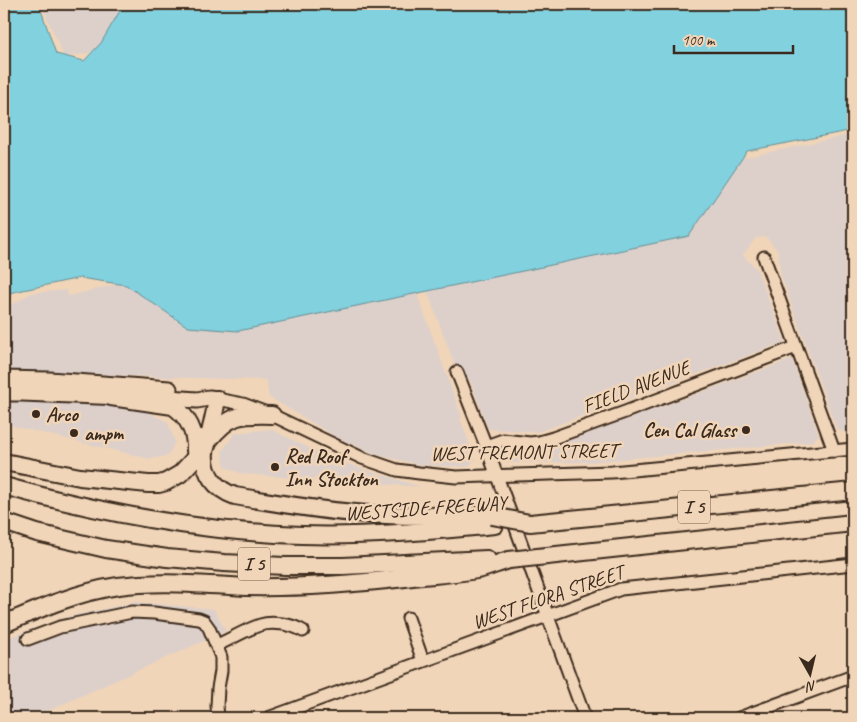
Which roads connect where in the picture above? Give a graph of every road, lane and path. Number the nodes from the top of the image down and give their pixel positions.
1 (764, 257) dead end
2 (796, 347) junction
3 (457, 372) dead end
4 (4, 379) edge
5 (96, 383) junction
6 (4, 393) edge
7 (78, 395) junction
8 (111, 397) junction
9 (213, 398) junction
10 (272, 415) junction
11 (209, 440) junction
12 (486, 446) junction
13 (853, 449) edge
14 (834, 450) junction
15 (194, 459) junction
16 (4, 462) edge
17 (496, 475) junction
18 (4, 486) edge
19 (853, 491) edge
20 (493, 521) junction
21 (4, 522) edge
22 (853, 523) edge
23 (509, 560) junction
24 (853, 564) edge
25 (548, 615) junction
26 (408, 618) dead end
27 (4, 624) edge
28 (303, 631) dead end
29 (28, 638) dead end
30 (217, 645) junction
31 (424, 661) junction
32 (853, 676) edge
33 (218, 718) edge
34 (268, 718) edge
35 (585, 718) edge
36 (739, 718) edge

1 - 2 street
2 - 12 street, FIELD AVENUE
2 - 14 street
3 - 12 street
4 - 5 main road, WEST FREMONT STREET
5 - 7 main road
5 - 9 main road, WEST FREMONT STREET
6 - 7 main road, WEST FREMONT STREET
7 - 8 main road, WEST FREMONT STREET
8 - 9 main road, WEST FREMONT STREET
8 - 15 highway
9 - 10 street, WEST FREMONT STREET
9 - 11 highway
9 - 15 highway
10 - 11 highway
10 - 17 street, WEST FREMONT STREET
11 - 20 highway
12 - 17 street
13 - 14 street, WEST FREMONT STREET
14 - 17 street, WEST FREMONT STREET
15 - 16 highway
17 - 25 street
18 - 20 highway, WESTSIDE FREEWAY / I 5
19 - 20 highway, WESTSIDE FREEWAY / I 5, bridge
21 - 23 highway, I 5
22 - 23 highway, I 5, bridge
23 - 27 highway
24 - 25 street, WEST FLORA STREET
25 - 31 street, WEST FLORA STREET
25 - 35 street
26 - 31 street
28 - 30 street
29 - 30 street
30 - 33 street
31 - 34 street, WEST FLORA STREET
32 - 36 street

